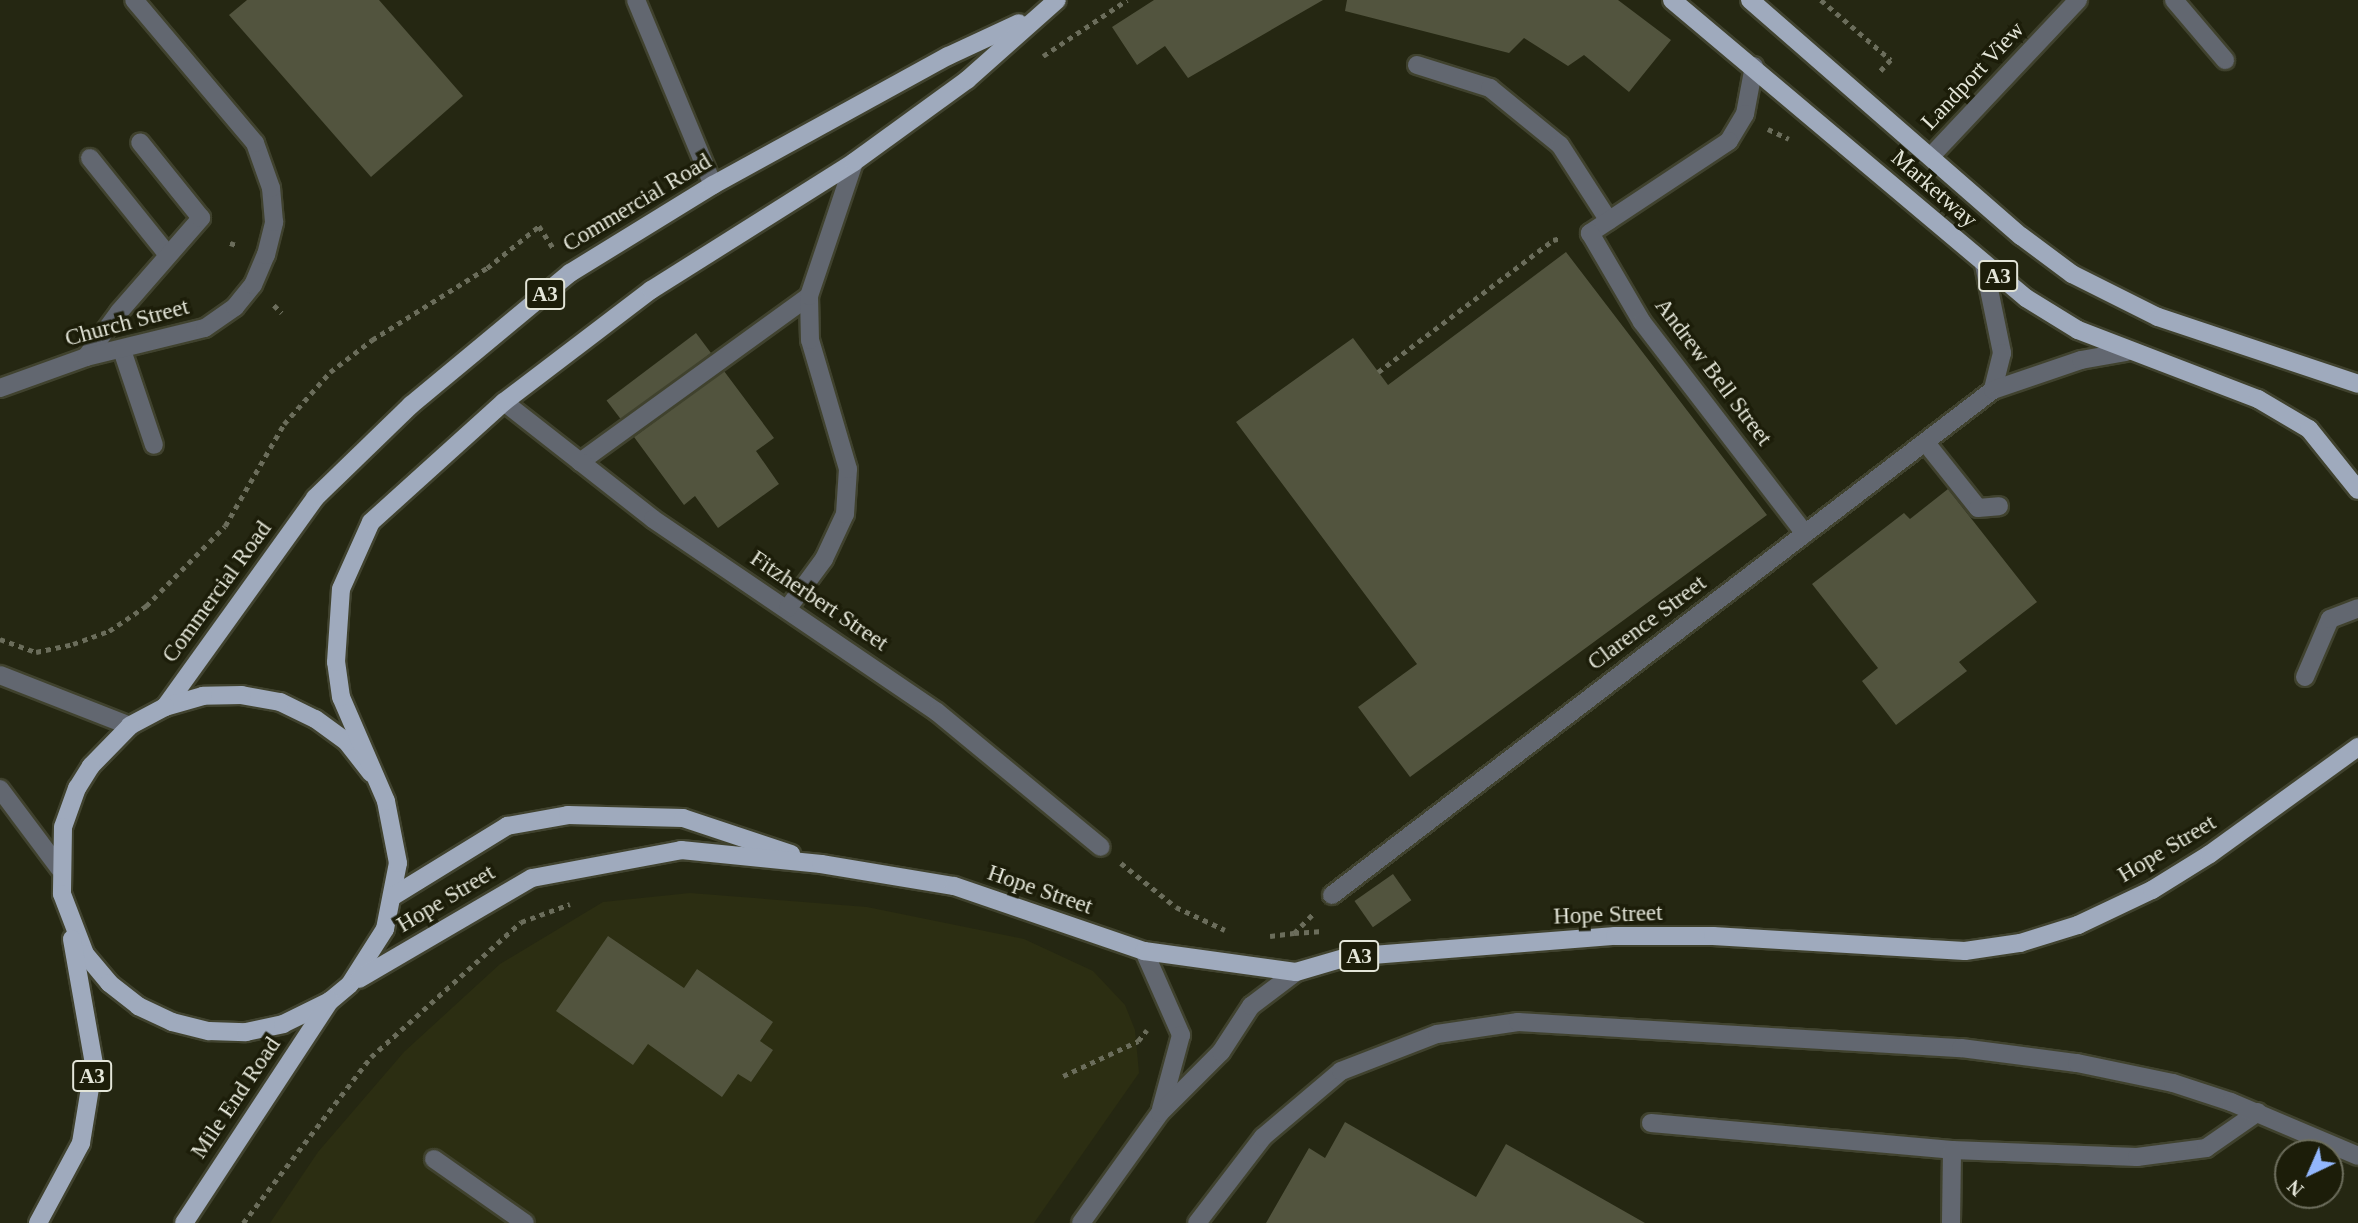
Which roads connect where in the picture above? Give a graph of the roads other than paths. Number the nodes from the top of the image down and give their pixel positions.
1 (134, 0) edge
2 (636, 0) edge
3 (1057, 0) edge
4 (1672, 0) edge
5 (1750, 0) edge
6 (2078, 0) edge
7 (2174, 0) edge
8 (1035, 16) junction
9 (2225, 60) dead end
10 (1417, 65) dead end
11 (1754, 66) junction
12 (141, 142) dead end
13 (1932, 155) junction
14 (90, 158) dead end
15 (854, 162) junction
16 (713, 185) junction
17 (1609, 221) junction
18 (168, 255) junction
19 (1984, 265) junction
20 (809, 296) junction
21 (122, 350) junction
22 (2126, 352) junction
23 (86, 357) junction
24 (2358, 384) edge
25 (0, 388) edge
26 (1993, 390) junction
27 (504, 402) junction
28 (1926, 443) junction
29 (153, 445) dead end
30 (580, 462) junction
31 (2358, 490) edge
32 (1999, 506) dead end
33 (1805, 534) junction
34 (788, 608) junction
35 (2358, 608) edge
36 (0, 675) edge
37 (2305, 677) dead end
38 (165, 707) junction
39 (130, 726) junction
40 (2358, 747) edge
41 (371, 773) junction
42 (0, 789) edge
43 (1101, 847) road end
44 (821, 864) junction
45 (59, 868) junction
46 (395, 895) junction
47 (1332, 895) road end
48 (69, 920) junction
49 (1144, 951) junction
50 (1296, 972) junction
51 (350, 984) junction
52 (330, 1001) junction
53 (2258, 1112) junction
54 (1160, 1113) junction
55 (1651, 1123) dead end
56 (1952, 1150) junction
57 (2358, 1156) edge
58 (435, 1159) dead end
59 (38, 1223) edge
60 (184, 1223) edge
61 (525, 1223) edge
62 (1081, 1223) edge
63 (1197, 1223) edge
64 (1951, 1223) edge

1 - 21 street, Church Street
2 - 16 street
3 - 8 main road, Commercial Road / A3
4 - 11 main road, Marketway / A3
5 - 13 main road, Marketway / A3
6 - 13 street, Landport View
7 - 9 street
8 - 15 main road, Commercial Road / A3
8 - 16 main road, Commercial Road / A3
10 - 17 street
11 - 17 street
11 - 19 main road, Marketway / A3
12 - 18 street
13 - 24 main road, Marketway / A3
14 - 18 street
15 - 20 street
15 - 27 main road, Commercial Road / A3
16 - 38 main road, Commercial Road / A3
17 - 33 street, Andrew Bell Street
18 - 23 street
19 - 22 main road, Marketway / A3
19 - 26 street
20 - 30 street
20 - 34 street
21 - 23 street, Church Street
21 - 29 street
22 - 26 street, Clarence Street
22 - 31 main road, Marketway / A3
23 - 25 street, Church Street
26 - 28 street, Clarence Street
27 - 30 street, Fitzherbert Street
27 - 41 main road, Commercial Road / A3
28 - 32 street
28 - 33 street, Clarence Street
30 - 34 street, Fitzherbert Street
33 - 47 street, Clarence Street
34 - 43 street, Fitzherbert Street
35 - 37 street
36 - 39 street
38 - 39 main road
38 - 41 main road
39 - 45 main road
40 - 50 main road, Hope Street / A3
41 - 46 main road, Commercial Road
42 - 45 street
44 - 46 main road, Hope Street / A3
44 - 49 main road, Hope Street / A3
44 - 51 main road, Hope Street / A3
45 - 48 main road
46 - 51 main road, Commercial Road
48 - 52 main road
48 - 59 main road, A3
49 - 50 main road, Hope Street / A3
49 - 54 street
50 - 54 street
51 - 52 main road
52 - 60 main road, Mile End Road
53 - 56 street
53 - 57 street
53 - 63 street
54 - 62 street
55 - 56 street
56 - 64 street
58 - 61 street

